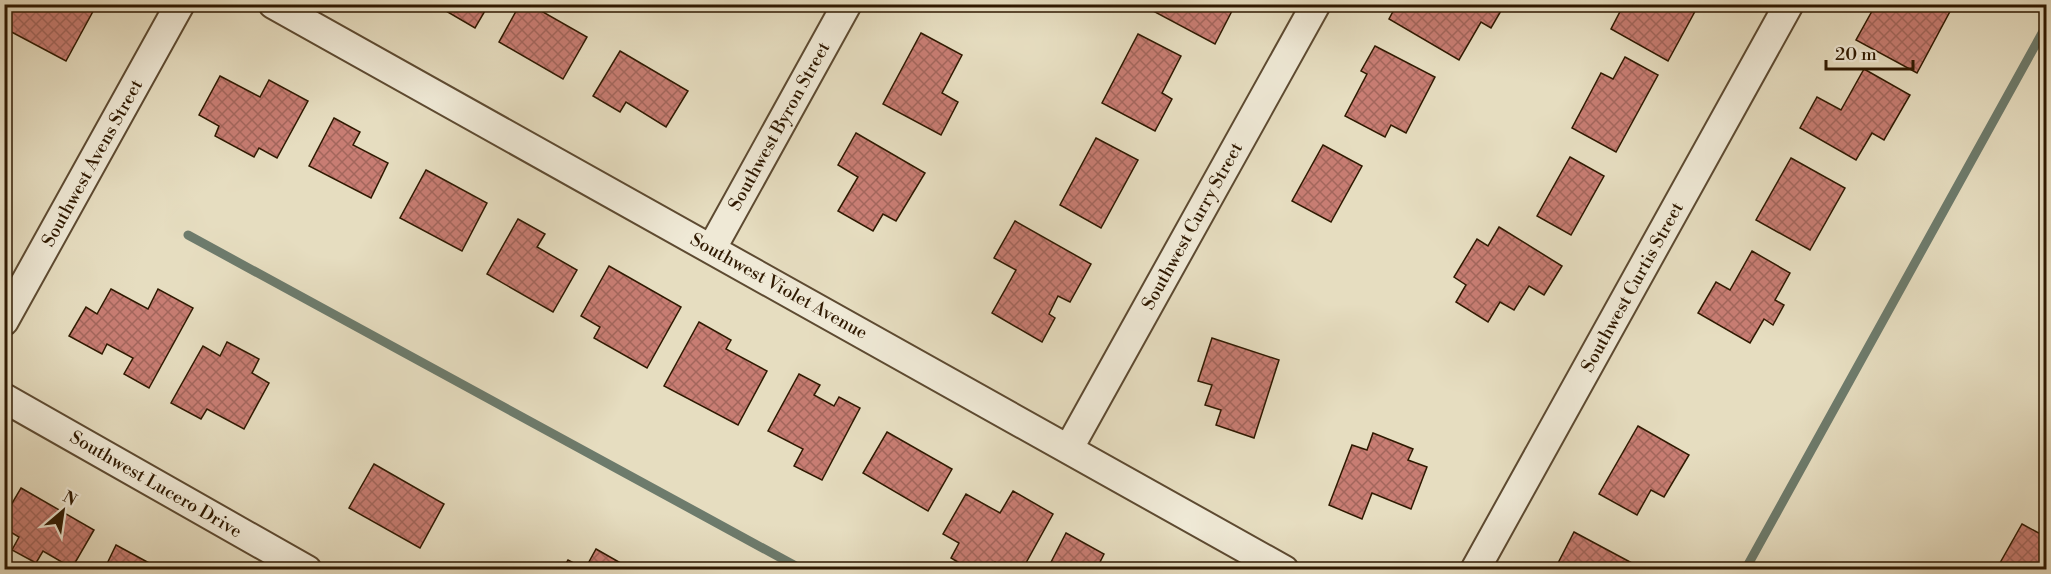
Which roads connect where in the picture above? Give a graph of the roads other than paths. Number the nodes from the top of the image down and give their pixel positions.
1 (180, 4) edge
2 (273, 4) edge
3 (847, 4) edge
4 (1316, 4) edge
5 (1789, 4) edge
6 (712, 248) junction
7 (4, 321) edge
8 (4, 398) edge
9 (1069, 448) junction
10 (307, 570) edge
11 (1284, 570) edge
12 (1475, 570) edge

1 - 7 street, Southwest Avens Street
2 - 6 street, Southwest Violet Avenue
3 - 6 street, Southwest Byron Street
4 - 9 street, Southwest Curry Street
5 - 12 street, Southwest Curtis Street
6 - 9 street, Southwest Violet Avenue
8 - 10 street, Southwest Lucero Drive
9 - 11 street, Southwest Violet Avenue

